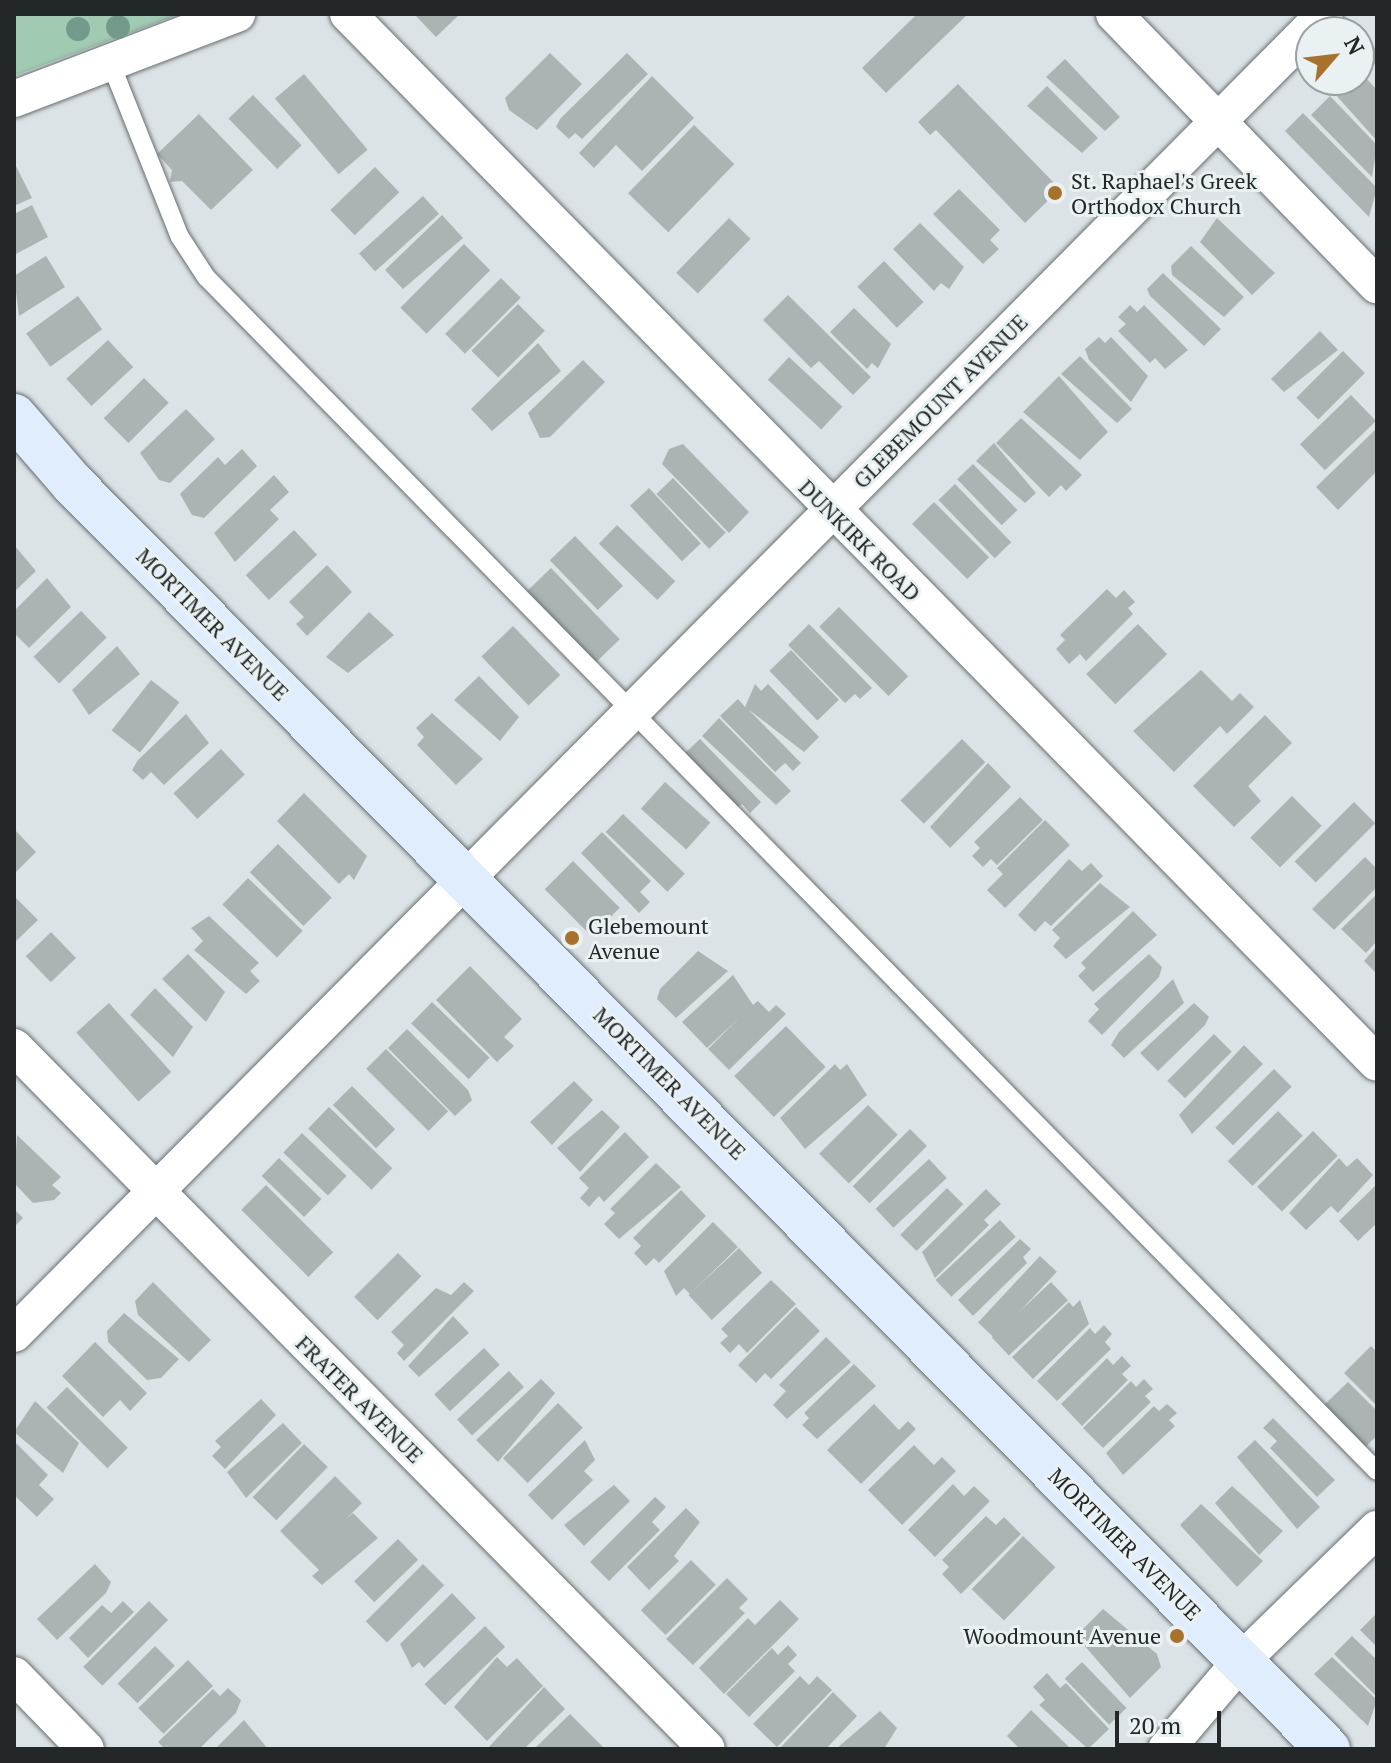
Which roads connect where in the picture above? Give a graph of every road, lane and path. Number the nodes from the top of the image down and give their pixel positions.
1 (237, 14) edge
2 (348, 14) edge
3 (1114, 14) edge
4 (1325, 14) edge
5 (111, 64) junction
6 (14, 99) edge
7 (1217, 120) junction
8 (1377, 285) edge
9 (14, 416) edge
10 (832, 511) junction
11 (631, 715) junction
12 (466, 876) junction
13 (14, 1047) edge
14 (1377, 1063) edge
15 (156, 1192) junction
16 (14, 1334) edge
17 (1377, 1471) edge
18 (1377, 1529) edge
19 (1240, 1662) junction
20 (14, 1675) edge
21 (86, 1749) edge
22 (707, 1749) edge
23 (1166, 1749) edge
24 (1328, 1749) edge

1 - 5 street
2 - 10 street, DUNKIRK ROAD
3 - 7 street
4 - 7 street, GLEBEMOUNT AVENUE
5 - 6 street
5 - 11 lane
7 - 8 street
7 - 10 street, GLEBEMOUNT AVENUE
9 - 12 street, MORTIMER AVENUE
10 - 11 street, GLEBEMOUNT AVENUE
10 - 14 street, DUNKIRK ROAD
11 - 12 street, GLEBEMOUNT AVENUE
11 - 17 lane
12 - 15 street, GLEBEMOUNT AVENUE
12 - 19 street, MORTIMER AVENUE
13 - 15 street, FRATER AVENUE
15 - 16 street, GLEBEMOUNT AVENUE
15 - 22 street, FRATER AVENUE
18 - 19 street
19 - 23 street
19 - 24 street, MORTIMER AVENUE
20 - 21 street

